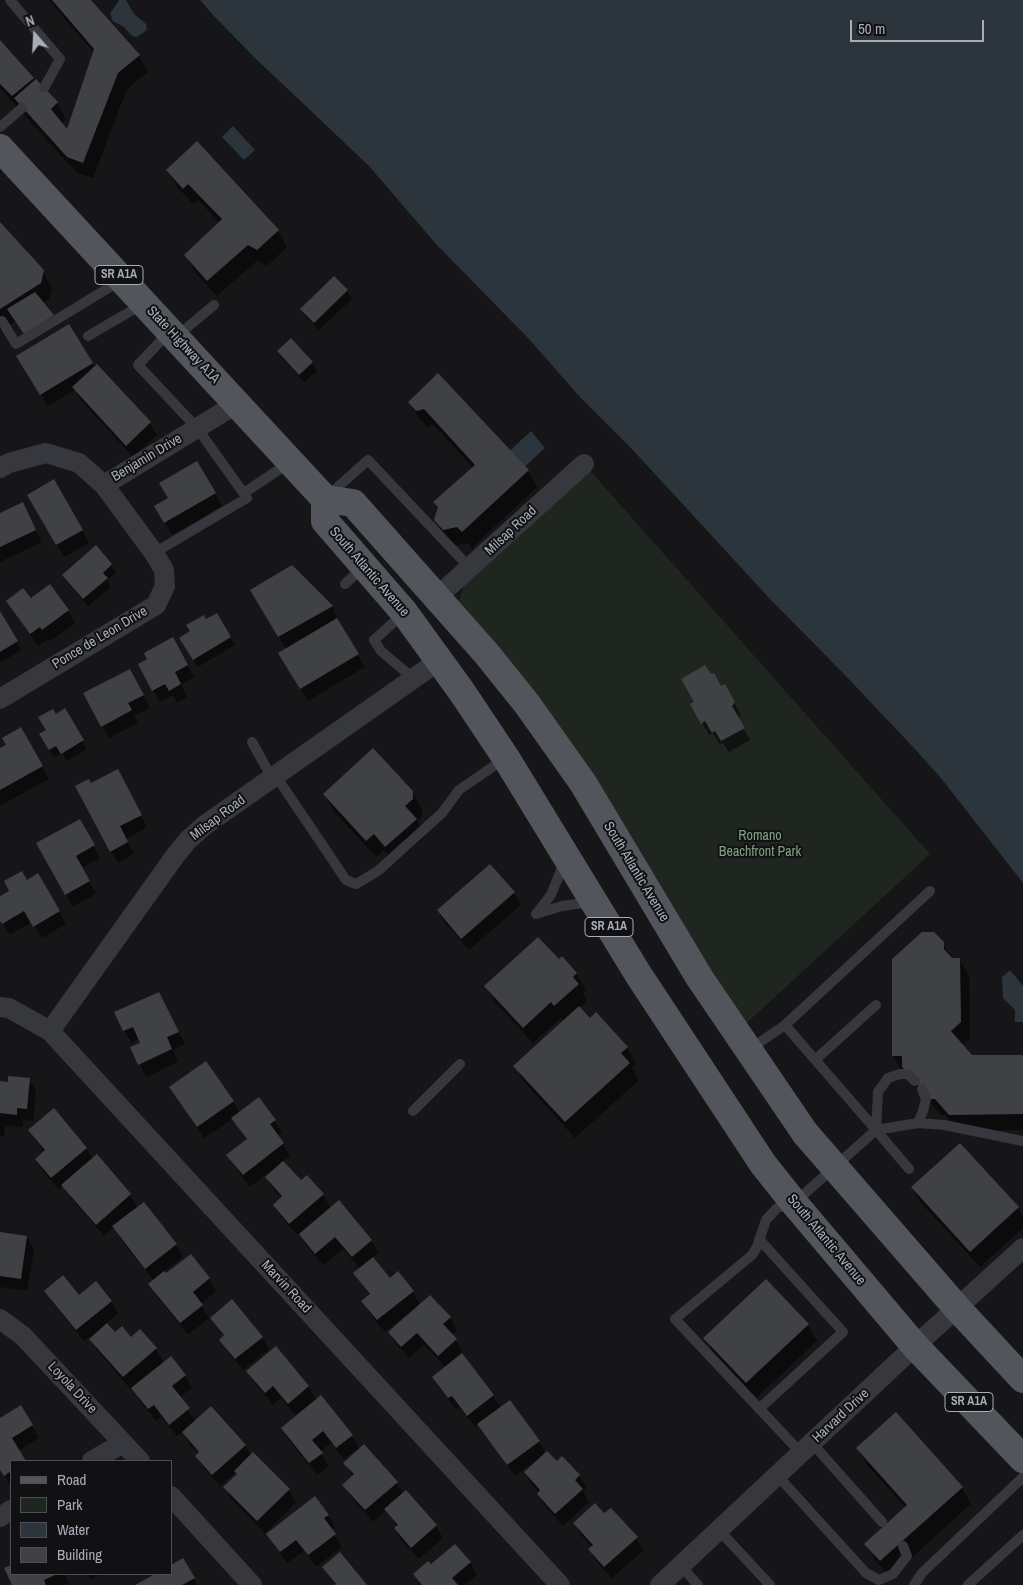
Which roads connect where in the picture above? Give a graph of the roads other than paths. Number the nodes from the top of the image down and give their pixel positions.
1 (10, 0) edge
2 (44, 88) dead end
3 (22, 108) dead end
4 (1, 146) edge
5 (122, 280) junction
6 (145, 303) junction
7 (214, 305) dead end
8 (2, 321) dead end
9 (173, 334) junction
10 (88, 336) dead end
11 (238, 403) junction
12 (197, 428) junction
13 (290, 461) junction
14 (584, 464) dead end
15 (0, 468) edge
16 (104, 484) junction
17 (244, 493) junction
18 (325, 510) junction
19 (154, 553) junction
20 (365, 566) junction
21 (470, 568) junction
22 (345, 584) dead end
23 (437, 597) junction
24 (404, 612) junction
25 (440, 660) junction
26 (414, 679) junction
27 (0, 699) edge
28 (252, 742) dead end
29 (506, 758) junction
30 (274, 777) junction
31 (566, 857) junction
32 (930, 891) dead end
33 (594, 902) junction
34 (876, 1005) dead end
35 (0, 1007) edge
36 (784, 1025) junction
37 (50, 1032) junction
38 (748, 1051) junction
39 (815, 1060) junction
40 (460, 1064) dead end
41 (915, 1081) dead end
42 (922, 1089) dead end
43 (414, 1111) dead end
44 (918, 1123) junction
45 (876, 1130) junction
46 (1023, 1141) edge
47 (835, 1167) junction
48 (909, 1169) dead end
49 (794, 1203) junction
50 (759, 1239) junction
51 (1023, 1248) edge
52 (958, 1308) junction
53 (0, 1319) edge
54 (915, 1346) junction
55 (1023, 1379) edge
56 (759, 1409) junction
57 (123, 1443) junction
58 (806, 1448) junction
59 (1023, 1459) edge
60 (94, 1460) edge
61 (139, 1460) edge
62 (777, 1475) junction
63 (1023, 1477) edge
64 (172, 1497) edge
65 (882, 1522) dead end
66 (718, 1529) junction
67 (1023, 1535) edge
68 (903, 1546) dead end
69 (680, 1566) junction
70 (887, 1576) junction
71 (252, 1585) edge
72 (560, 1585) edge
73 (660, 1585) edge
74 (698, 1585) edge
75 (770, 1585) edge
76 (895, 1585) edge
77 (914, 1585) edge
78 (968, 1585) edge

1 - 2 lane
3 - 4 lane
4 - 5 main road, State Highway A1A / SR A1A
5 - 6 main road, State Highway A1A / SR A1A
5 - 8 lane
6 - 9 main road, State Highway A1A / SR A1A
6 - 10 lane
7 - 9 lane
9 - 11 main road, State Highway A1A / SR A1A
9 - 12 lane
11 - 12 street, Benjamin Drive
11 - 13 main road, State Highway A1A / SR A1A
12 - 16 street, Benjamin Drive
12 - 17 lane
13 - 17 lane
13 - 18 main road, State Highway A1A / SR A1A
14 - 21 street, Milsap Road
15 - 16 street, Benjamin Drive
16 - 19 street, Ponce de Leon Drive
17 - 19 lane
18 - 20 main road, South Atlantic Avenue / SR A1A
18 - 21 lane
18 - 23 main road, South Atlantic Avenue
19 - 27 street, Ponce de Leon Drive
20 - 22 lane
20 - 24 main road, South Atlantic Avenue / SR A1A
21 - 23 street, Milsap Road
23 - 38 main road, South Atlantic Avenue
24 - 25 main road, South Atlantic Avenue / SR A1A
24 - 26 lane
25 - 26 street, Milsap Road
25 - 29 main road, South Atlantic Avenue / SR A1A
26 - 30 street, Milsap Road
28 - 30 lane
29 - 30 lane
29 - 31 main road, South Atlantic Avenue / SR A1A
30 - 37 street, Milsap Road
31 - 33 main road, South Atlantic Avenue / SR A1A
31 - 33 lane
32 - 36 lane
33 - 49 main road, South Atlantic Avenue / SR A1A
34 - 39 lane
35 - 37 street, Marvin Road
36 - 38 lane
36 - 39 lane
37 - 72 street, Marvin Road
38 - 47 main road, South Atlantic Avenue
39 - 45 lane
40 - 43 lane
41 - 45 lane
42 - 44 lane
44 - 45 lane
44 - 46 lane
45 - 47 lane
45 - 48 lane
47 - 49 lane
47 - 52 main road, South Atlantic Avenue
49 - 50 lane
49 - 54 main road, South Atlantic Avenue / SR A1A
50 - 56 lane
50 - 56 lane
51 - 52 street, Harvard Drive
52 - 54 street, Harvard Drive
52 - 55 main road, South Atlantic Avenue
53 - 57 street, Loyola Drive
54 - 58 street, Harvard Drive
54 - 59 main road, South Atlantic Avenue / SR A1A
56 - 58 lane
57 - 60 street
57 - 61 street, Loyola Drive
58 - 62 street, Harvard Drive
58 - 65 lane
62 - 66 street, Harvard Drive
62 - 70 lane
63 - 77 lane
64 - 71 street
66 - 69 street, Harvard Drive
66 - 75 lane
67 - 78 lane
68 - 70 lane
69 - 73 street, Harvard Drive
69 - 74 lane
70 - 76 lane

